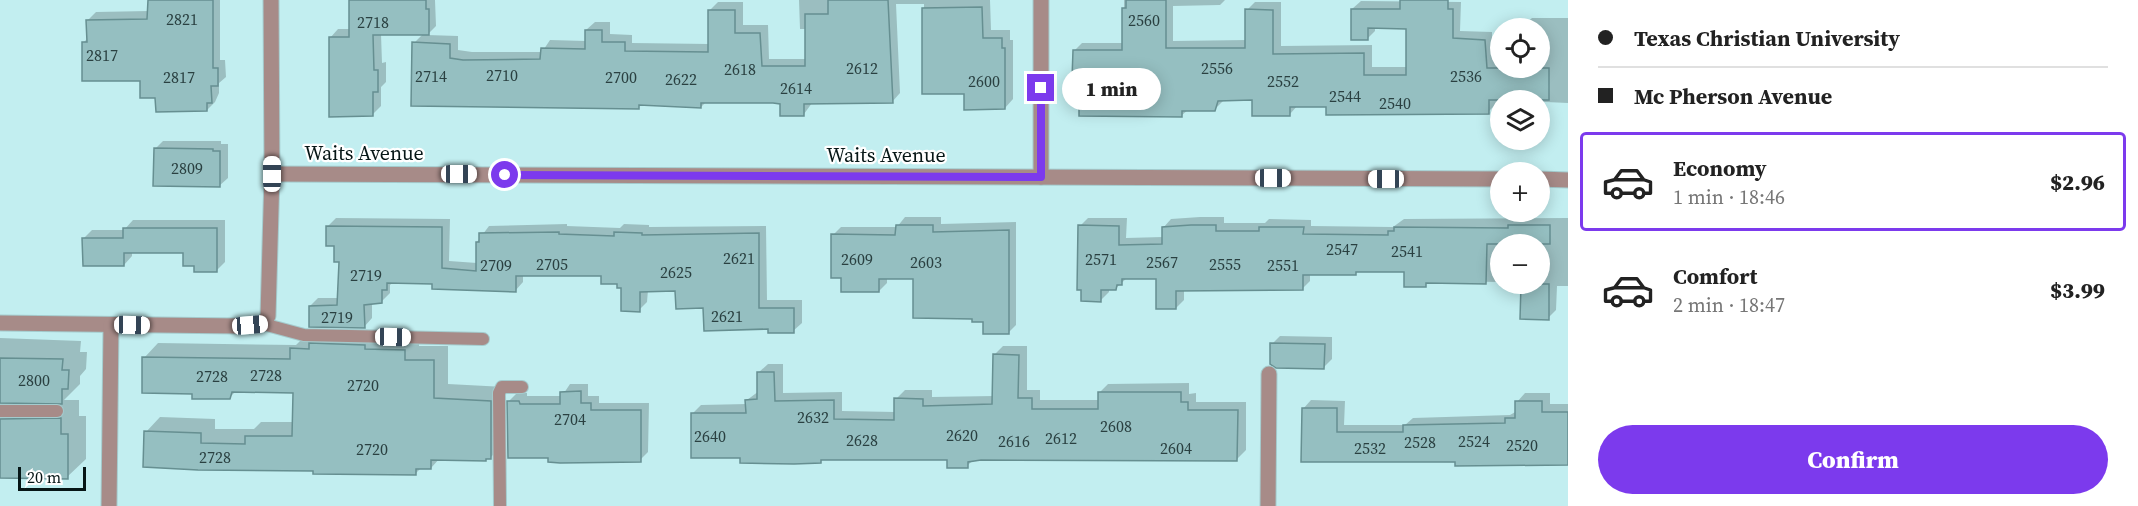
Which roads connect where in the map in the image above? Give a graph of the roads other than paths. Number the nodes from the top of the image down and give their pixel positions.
1 (271, 0) edge
2 (1041, 0) edge
3 (272, 174) junction
4 (1041, 177) junction
5 (1490, 179) edge
6 (1550, 179) edge
7 (1568, 180) edge
8 (0, 323) edge
9 (263, 324) junction
10 (111, 325) junction
11 (483, 339) dead end
12 (1269, 374) dead end
13 (522, 387) dead end
14 (0, 411) edge
15 (57, 411) dead end
16 (109, 506) edge
17 (500, 506) edge
18 (1268, 506) edge

1 - 3 street
2 - 4 street
3 - 4 street, Waits Avenue
3 - 9 street
4 - 5 street, Waits Avenue
6 - 7 street
8 - 10 street
9 - 10 street
9 - 11 lane
10 - 16 street
12 - 18 street
13 - 17 lane
14 - 15 lane

